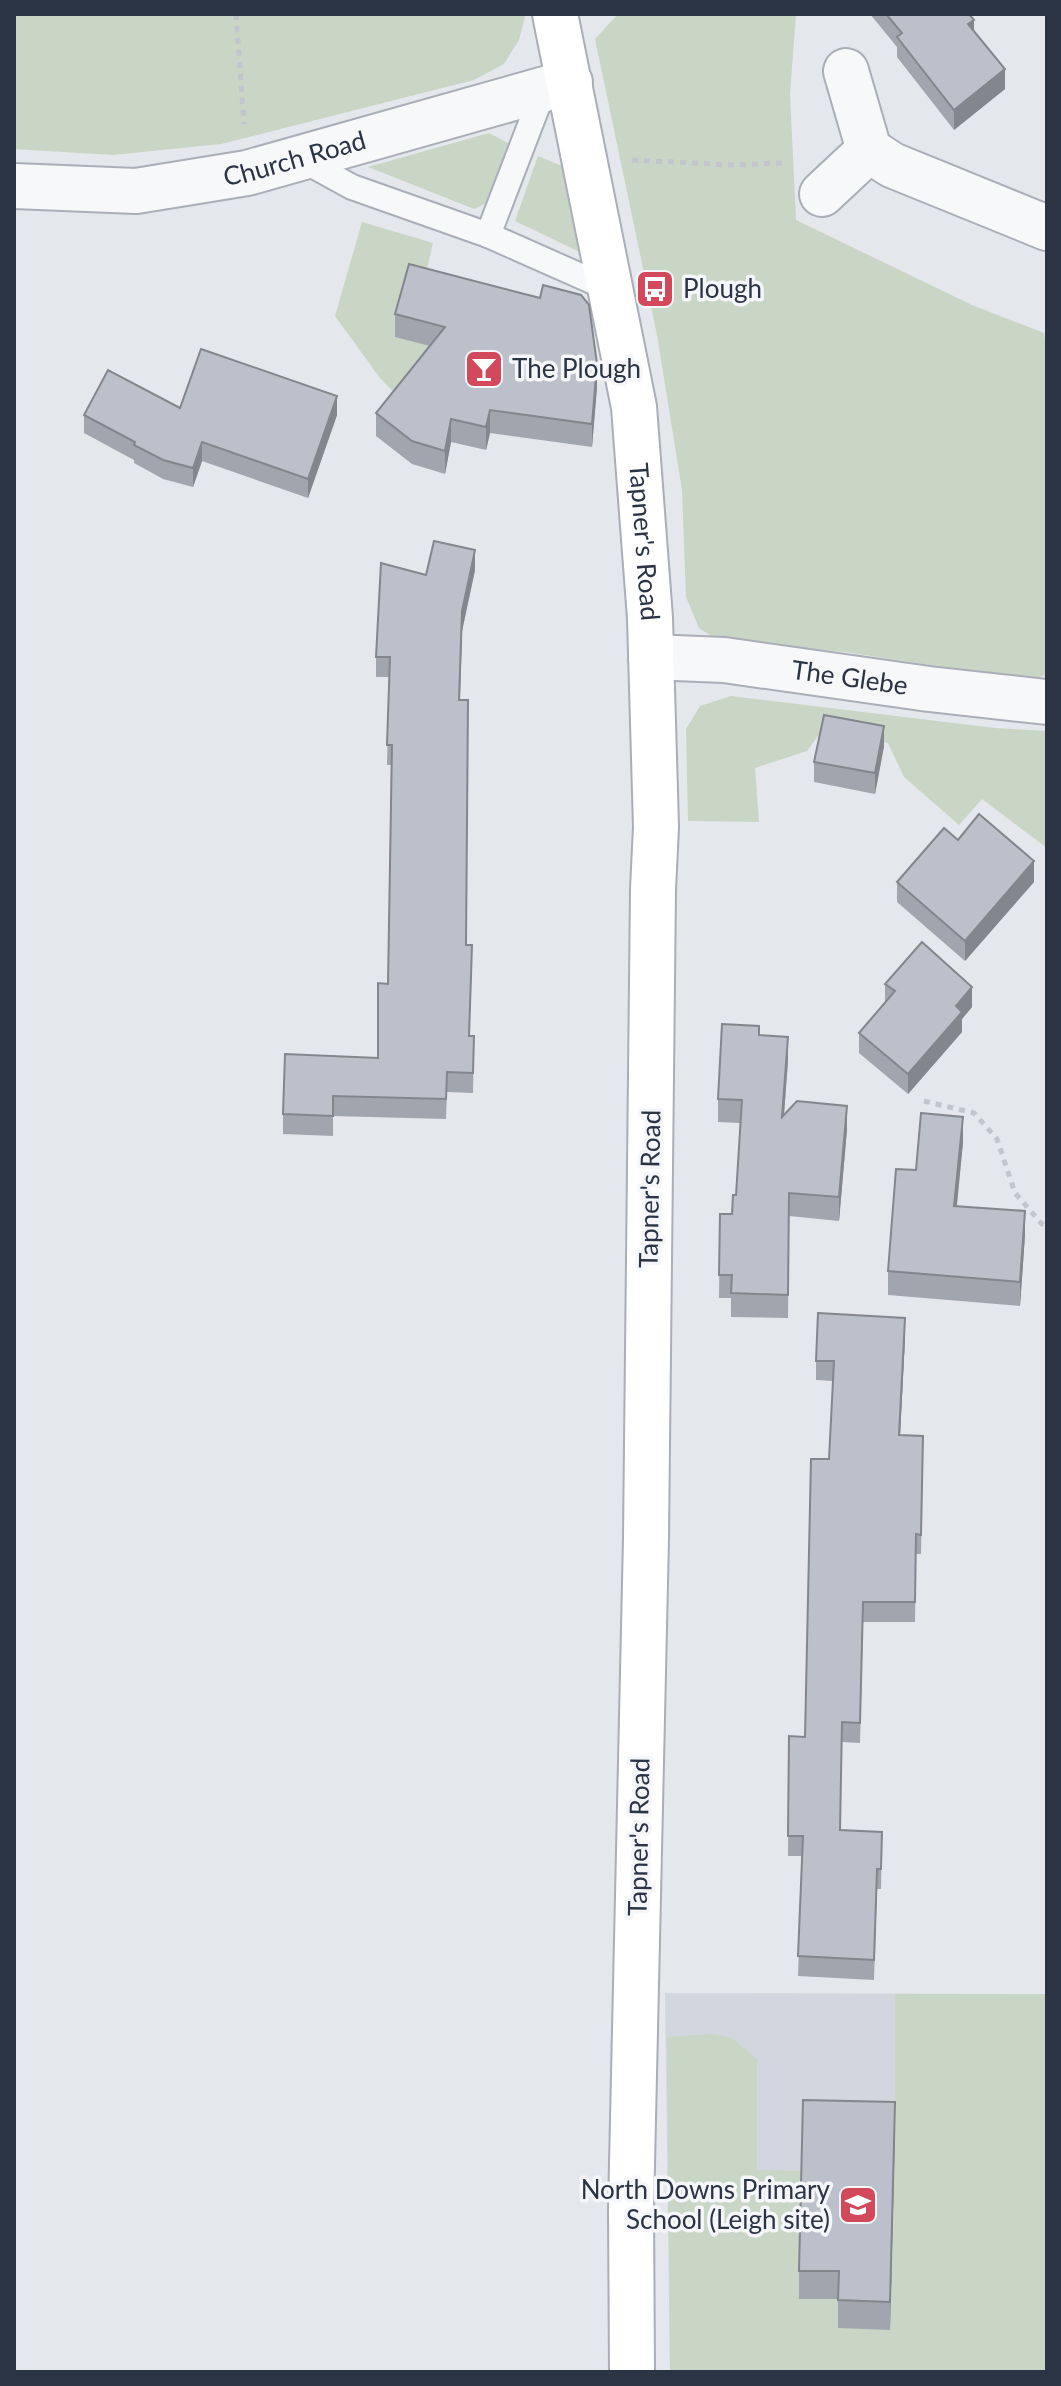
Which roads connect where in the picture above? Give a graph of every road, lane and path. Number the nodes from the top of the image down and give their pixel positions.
1 (236, 14) edge
2 (556, 14) edge
3 (846, 71) dead end
4 (557, 86) junction
5 (864, 156) junction
6 (583, 158) junction
7 (301, 159) junction
8 (247, 173) junction
9 (14, 186) edge
10 (822, 194) dead end
11 (1047, 228) edge
12 (488, 235) junction
13 (612, 290) junction
14 (651, 657) junction
15 (1047, 702) edge
16 (924, 1101) dead end
17 (1047, 1226) edge
18 (632, 2372) edge

1 - 8 path
2 - 4 street, Tapner's Road
3 - 5 street
4 - 6 street, Tapner's Road
4 - 7 street, Church Road
4 - 12 lane
5 - 6 path
5 - 10 street
5 - 11 street
6 - 13 street, Tapner's Road
7 - 8 street, Church Road
7 - 12 lane
8 - 9 street, Church Road
12 - 13 lane
13 - 14 street, Tapner's Road
14 - 15 street, The Glebe
14 - 18 street, Tapner's Road
16 - 17 path

